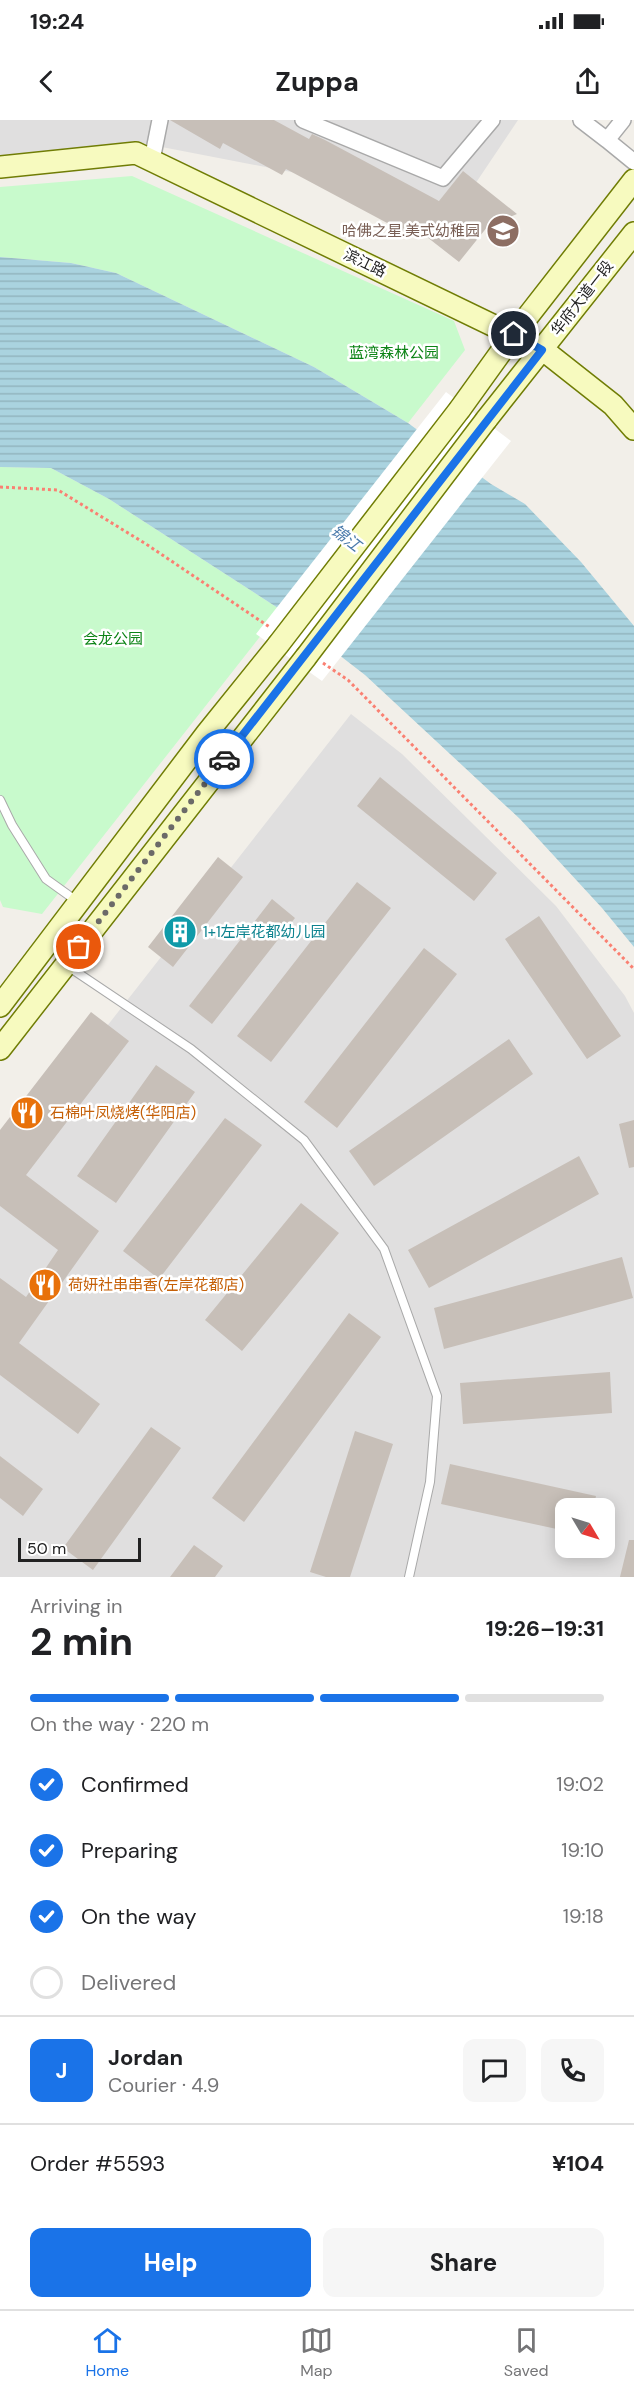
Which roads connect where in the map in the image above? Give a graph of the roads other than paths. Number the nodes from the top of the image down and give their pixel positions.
1 (160, 120) edge
2 (303, 120) edge
3 (492, 120) edge
4 (580, 120) edge
5 (623, 120) edge
6 (607, 140) junction
7 (152, 160) junction
8 (634, 162) edge
9 (0, 167) edge
10 (634, 180) edge
11 (634, 233) edge
12 (514, 334) junction
13 (542, 350) junction
14 (634, 429) edge
15 (0, 800) edge
16 (79, 903) junction
17 (65, 964) junction
18 (0, 1006) edge
19 (0, 1049) edge
20 (409, 1577) edge

1 - 7 street
2 - 3 street
4 - 6 street
5 - 6 street
6 - 8 street
7 - 9 main road, 滨江路
7 - 12 main road, 滨江路
10 - 12 main road
11 - 13 main road, 华府大道一段
12 - 13 main road, 滨江路
12 - 16 main road, bridge
13 - 14 main road, 滨江路
13 - 17 main road, 华府大道一段, bridge
15 - 16 lane
16 - 18 main road
17 - 19 main road
17 - 20 lane

